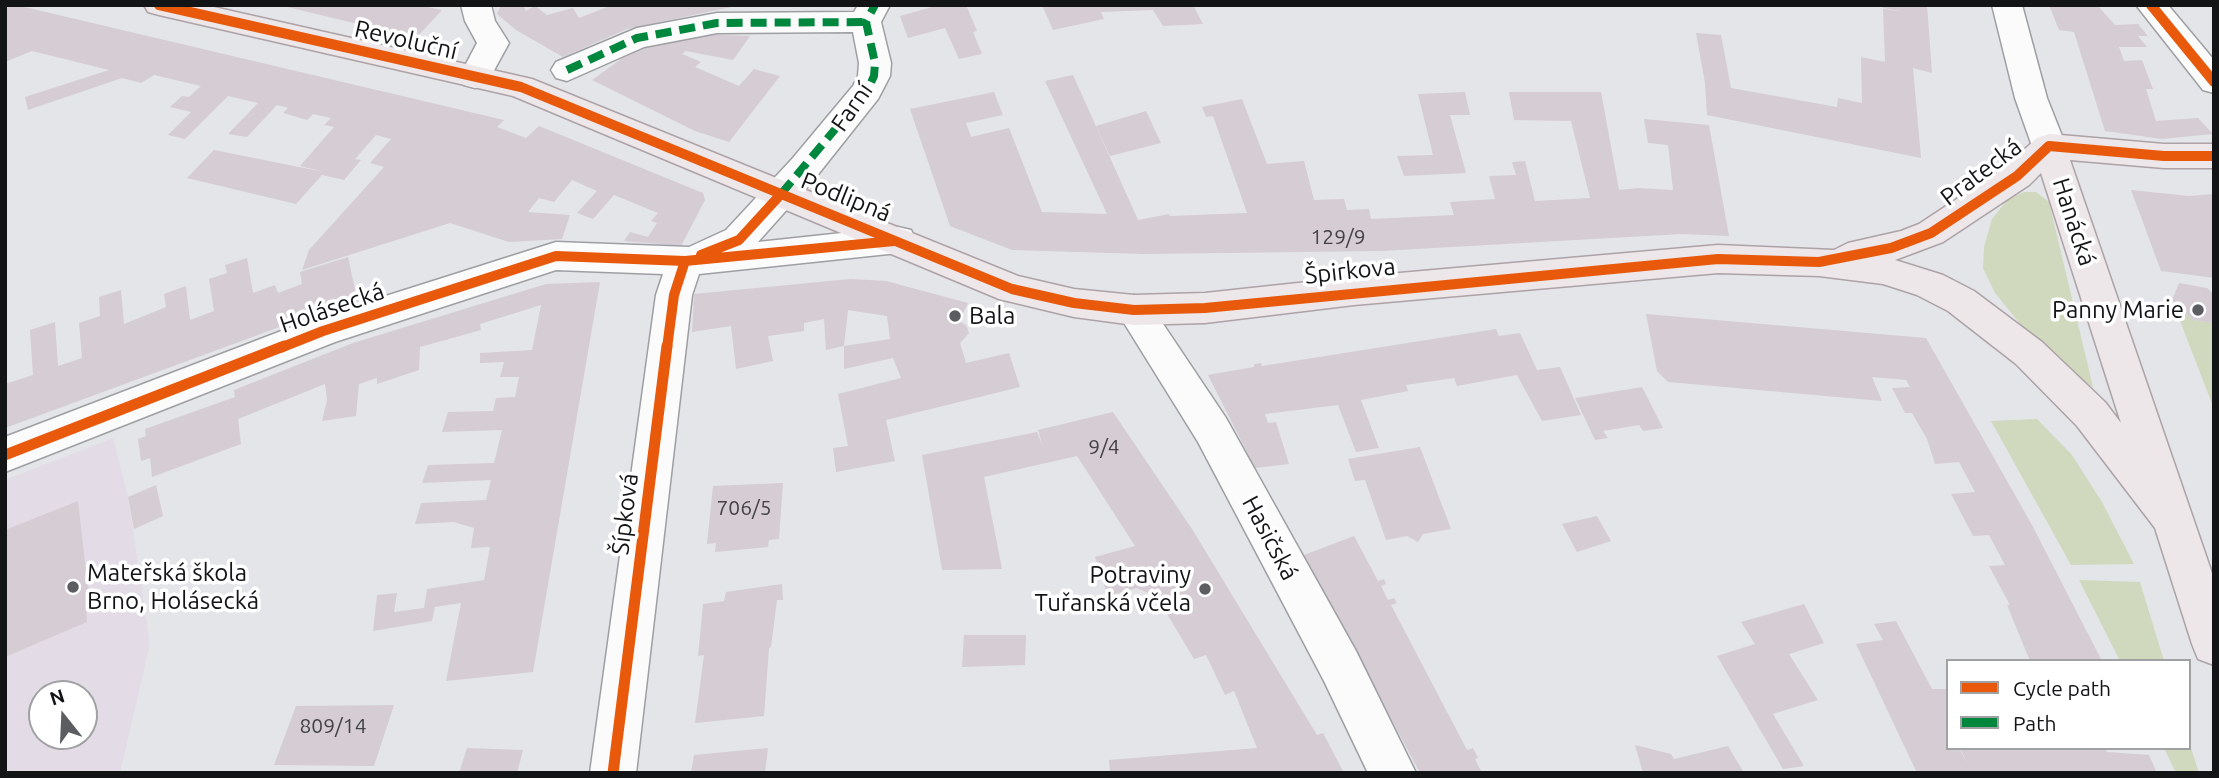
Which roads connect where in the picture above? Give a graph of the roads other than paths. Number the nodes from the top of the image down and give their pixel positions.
1 (159, 5) edge
2 (476, 5) edge
3 (2007, 5) edge
4 (2151, 5) edge
5 (871, 13) edge
6 (567, 70) dead end
7 (475, 77) junction
8 (2214, 82) edge
9 (522, 88) joint
10 (2049, 146) junction
11 (2214, 156) edge
12 (781, 194) junction
13 (898, 240) junction
14 (685, 261) junction
15 (1819, 262) junction
16 (1134, 310) junction
17 (5, 455) edge
18 (2171, 517) junction
19 (2214, 644) edge
20 (613, 773) edge
21 (1393, 773) edge

1 - 7 main road, Revoluční
2 - 7 street
3 - 10 street, Hanácká
4 - 8 street
5 - 6 street
5 - 12 street, Farní
7 - 9 main road, Revoluční
9 - 12 main road, Podlipná
10 - 11 main road, Pratecká
10 - 15 main road, Pratecká
10 - 18 main road, Hanácká
12 - 13 main road, Podlipná
12 - 14 street, Podlipná
13 - 14 street, Podlipná
13 - 16 main road, Špirkova
14 - 17 street, Holásecká
14 - 20 street, Šípková
15 - 16 main road, Špirkova
15 - 18 main road, Hanácká
16 - 21 street, Hasičská
18 - 19 main road, Hanácká

